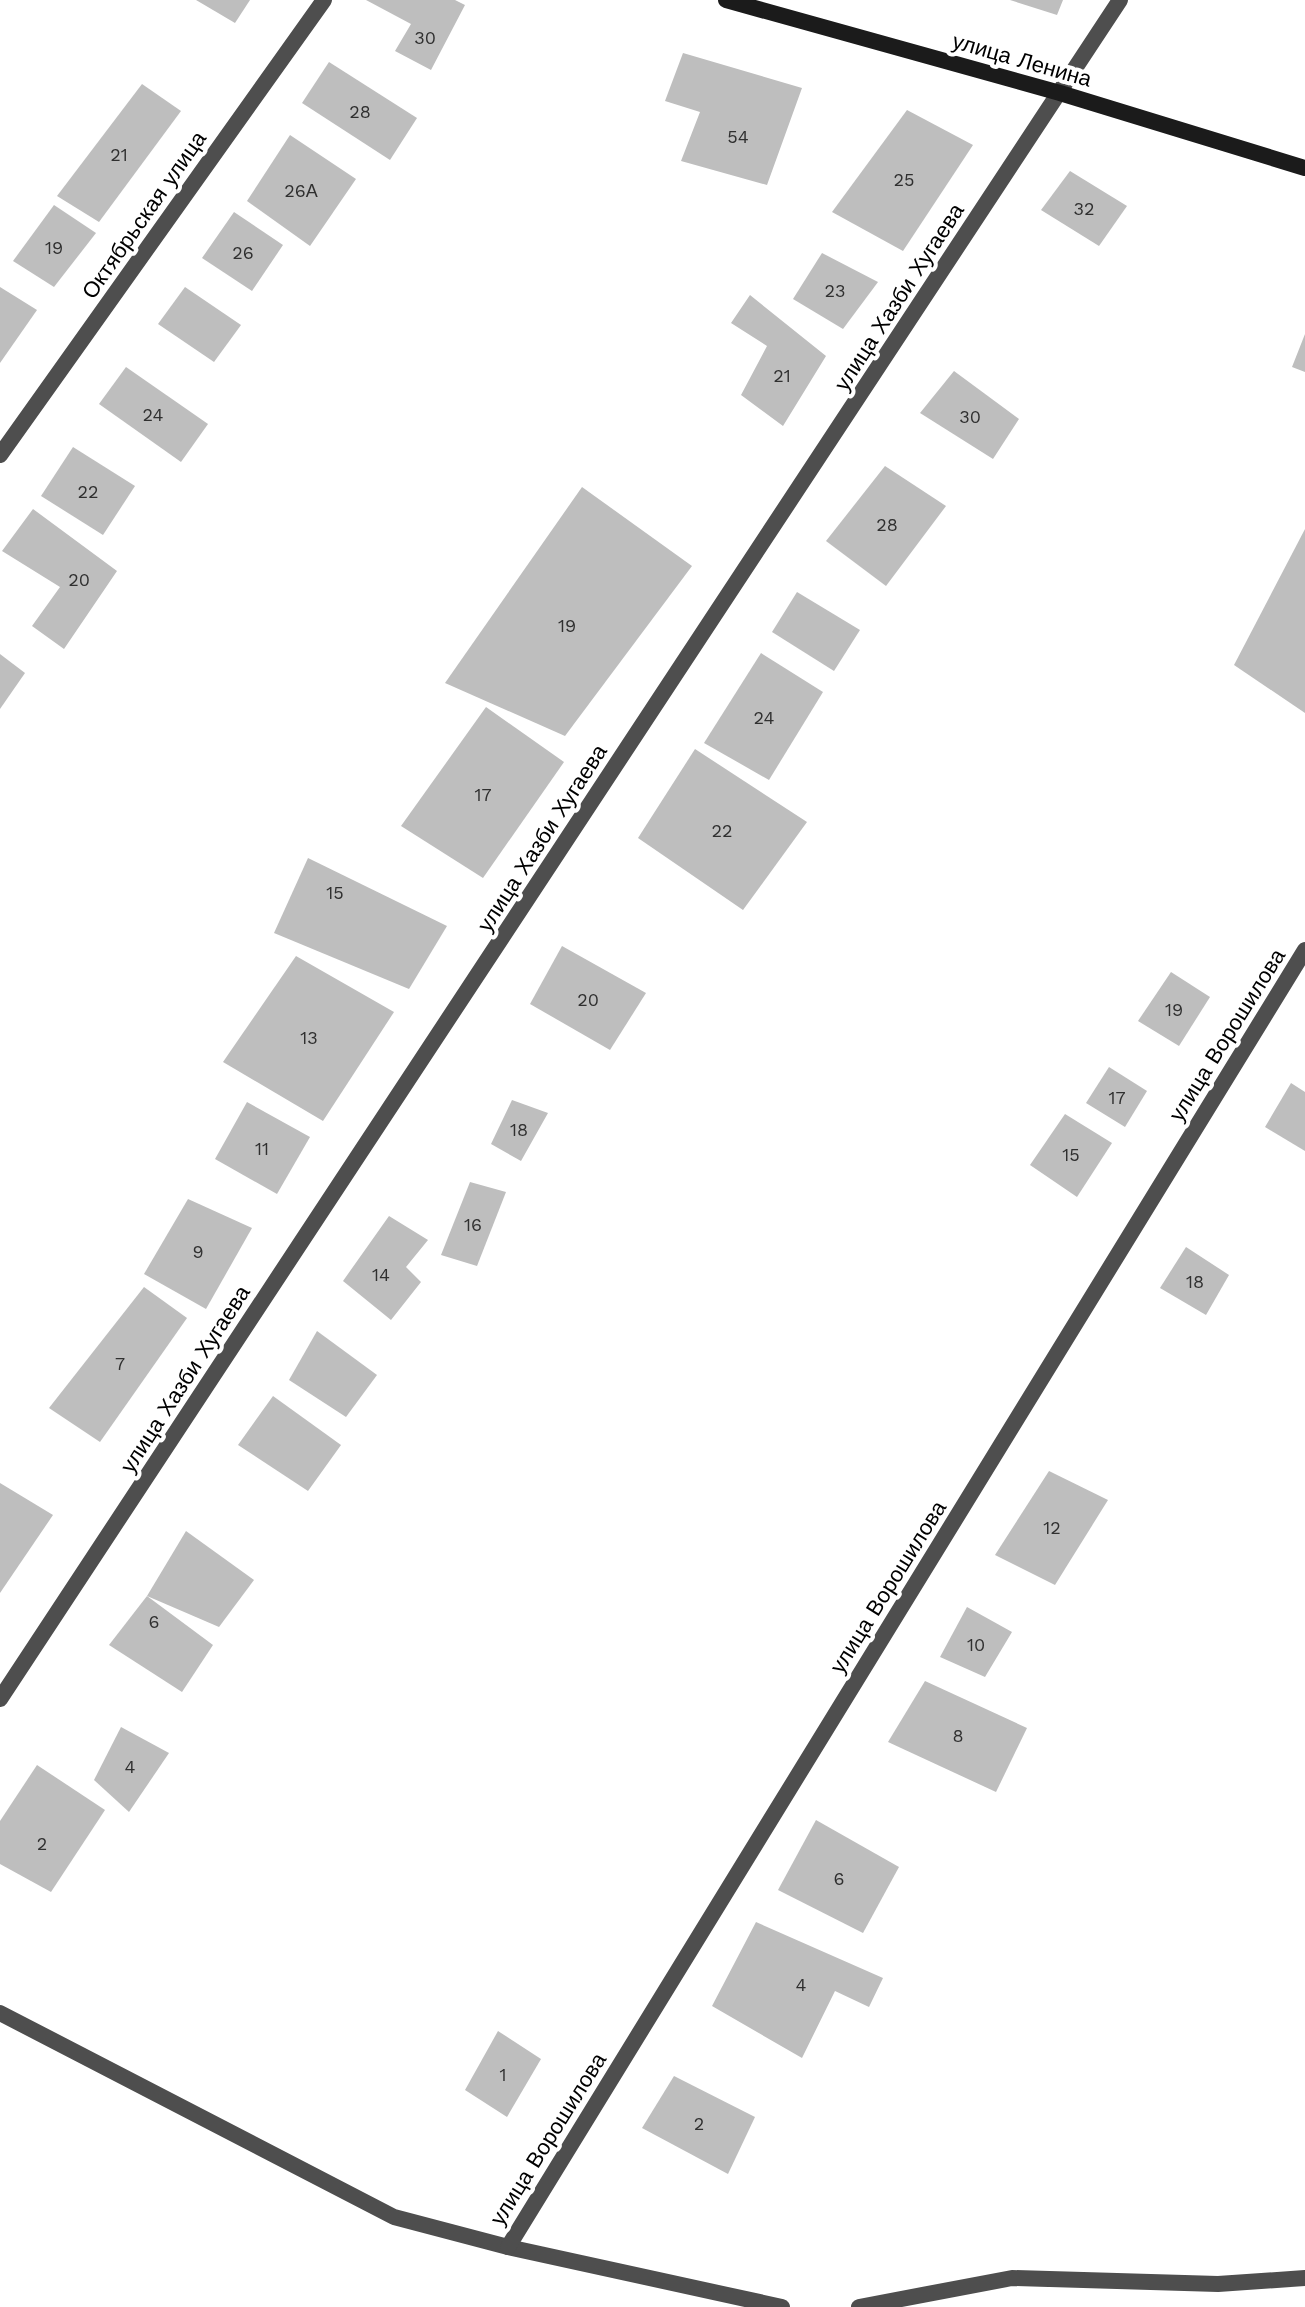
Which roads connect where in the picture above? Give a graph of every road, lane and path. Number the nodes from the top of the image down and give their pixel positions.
1 (324, 0) edge
2 (726, 0) edge
3 (1120, 0) edge
4 (1060, 93) junction
5 (1305, 168) edge
6 (0, 455) edge
7 (1305, 950) edge
8 (0, 1699) edge
9 (0, 2013) edge
10 (508, 2247) junction
11 (1305, 2278) edge
12 (782, 2307) edge
13 (859, 2307) edge

1 - 6 street, Октябрьская улица
2 - 4 street, улица Ленина
3 - 4 street, улица Хазби Хугаева
4 - 5 street, улица Ленина
4 - 8 street, улица Хазби Хугаева
7 - 10 street, улица Ворошилова
9 - 10 street
10 - 12 street
11 - 13 street

